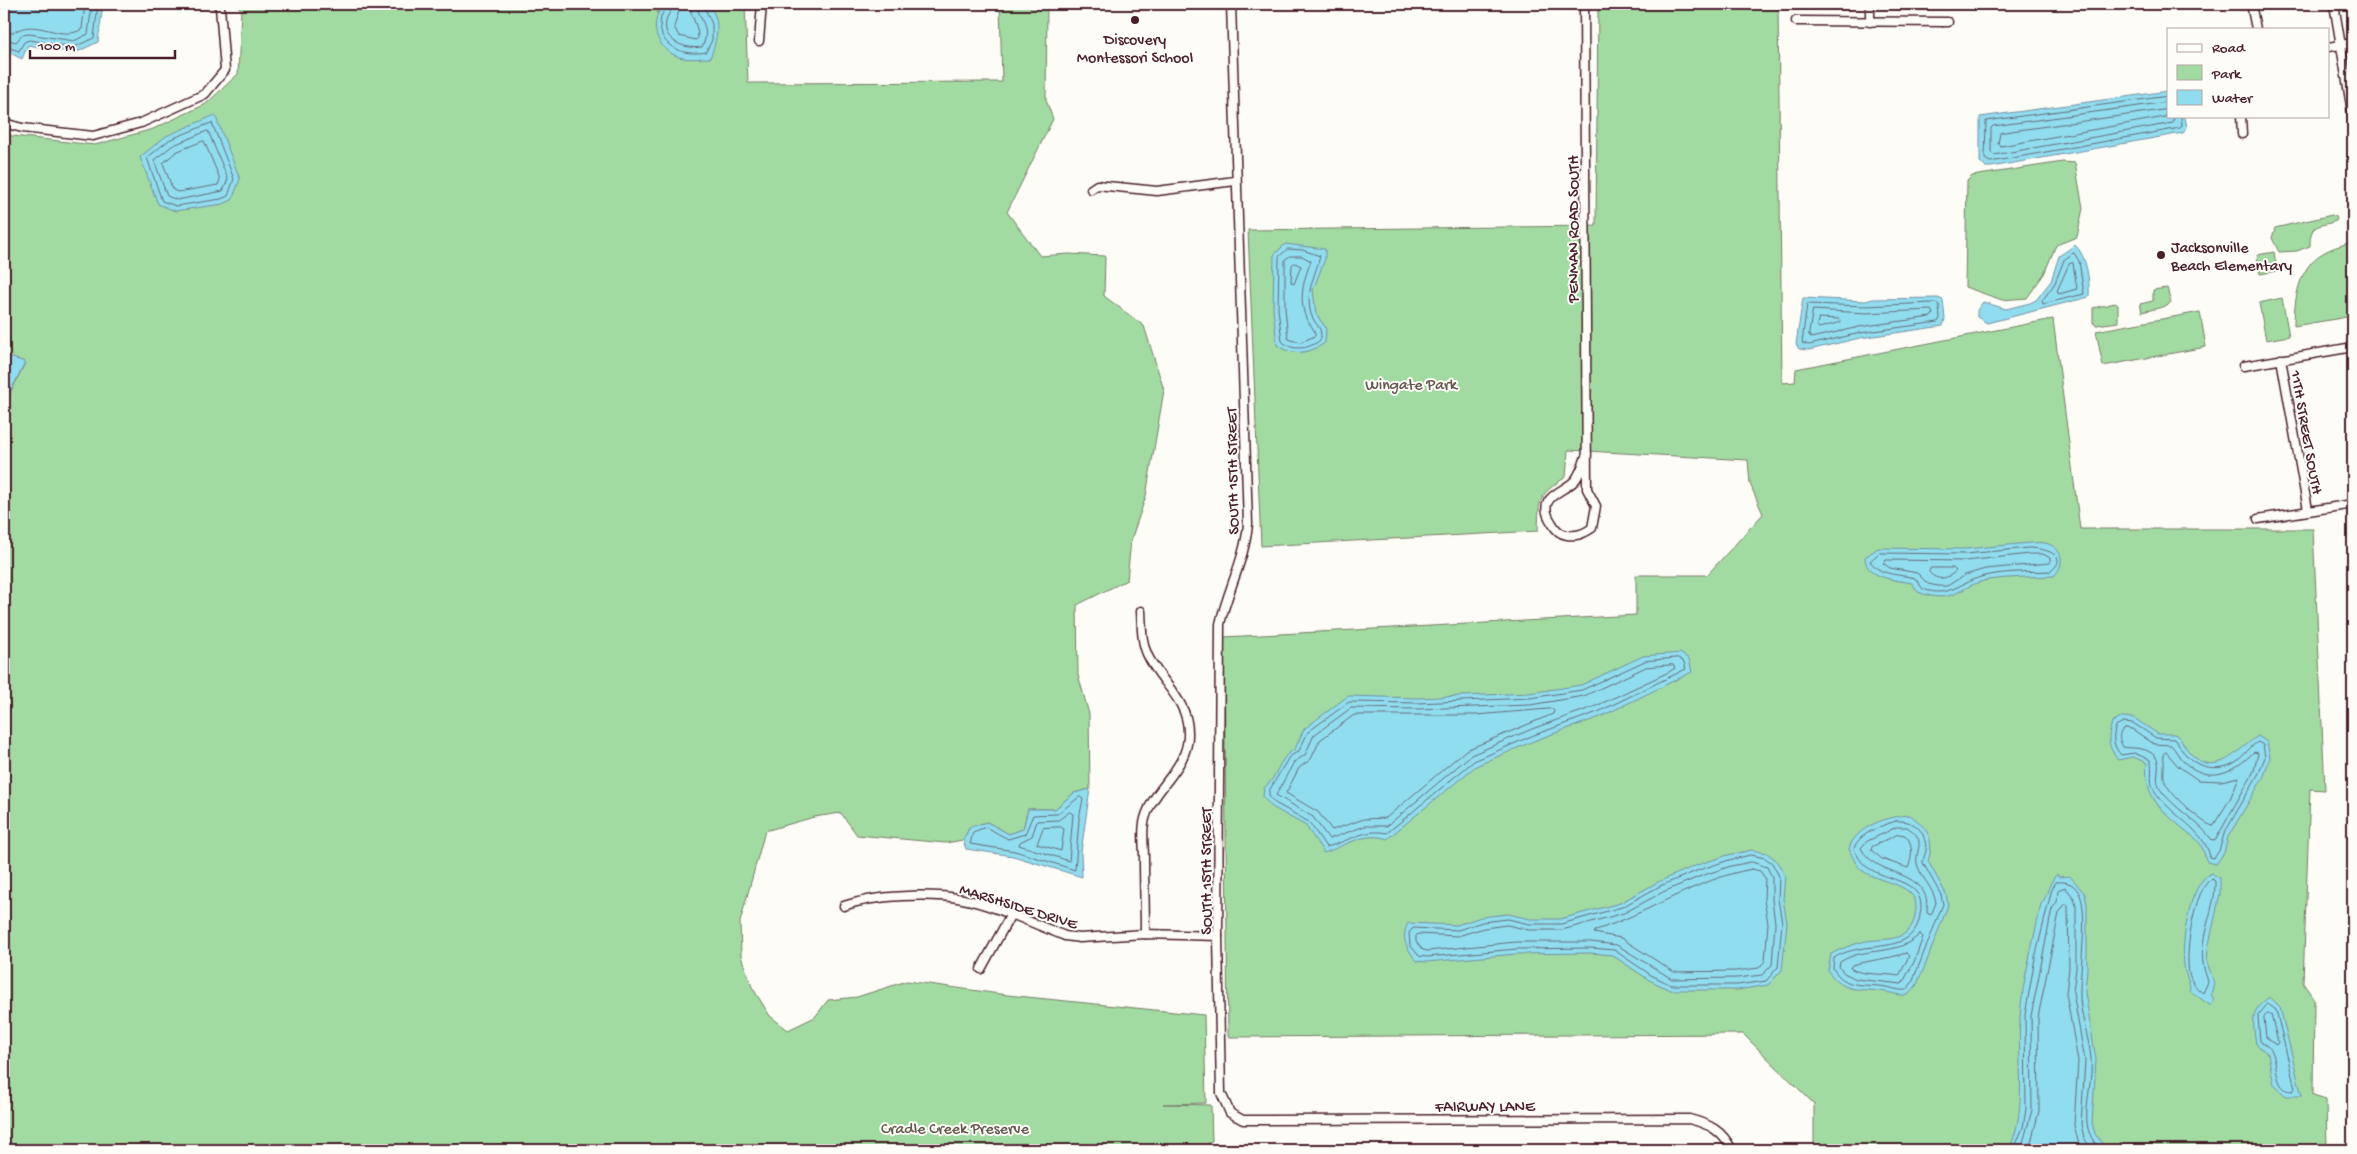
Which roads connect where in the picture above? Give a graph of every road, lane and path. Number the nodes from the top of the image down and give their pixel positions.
1 (217, 4) edge
2 (762, 4) edge
3 (1231, 4) edge
4 (1584, 4) edge
5 (1870, 4) edge
6 (2251, 4) edge
7 (2334, 4) edge
8 (1796, 22) dead end
9 (1870, 22) junction
10 (1948, 22) dead end
11 (2256, 28) edge
12 (759, 41) dead end
13 (2353, 43) edge
14 (2341, 45) junction
15 (2330, 47) edge
16 (2241, 118) edge
17 (2353, 118) edge
18 (4, 123) edge
19 (2242, 134) dead end
20 (1235, 181) junction
21 (1092, 189) dead end
22 (2353, 347) edge
23 (2281, 359) junction
24 (2244, 366) dead end
25 (1587, 454) junction
26 (1568, 487) junction
27 (1592, 498) junction
28 (2353, 504) edge
29 (2308, 510) junction
30 (2258, 519) dead end
31 (1141, 611) dead end
32 (844, 906) dead end
33 (1010, 916) junction
34 (1145, 934) junction
35 (1218, 936) junction
36 (981, 969) dead end
37 (1228, 1111) joint
38 (1732, 1150) edge

1 - 18 street
2 - 12 street
3 - 20 street, SOUTH 15TH STREET
4 - 25 street, PENMAN ROAD SOUTH
5 - 9 street
6 - 11 street
7 - 14 street
8 - 9 street
9 - 10 street
13 - 14 street
14 - 15 street
14 - 17 street
16 - 19 street
20 - 21 street
20 - 35 street, SOUTH 15TH STREET
22 - 23 street
23 - 24 street
23 - 29 street, 11TH STREET SOUTH
25 - 26 street, PENMAN ROAD SOUTH
25 - 27 street, PENMAN ROAD SOUTH
26 - 27 street
26 - 27 street, PENMAN ROAD SOUTH
28 - 29 street
29 - 30 street
31 - 34 street
32 - 33 street, MARSHSIDE DRIVE
33 - 34 street, MARSHSIDE DRIVE
33 - 36 street
34 - 35 street, MARSHSIDE DRIVE
35 - 37 street, SOUTH 15TH STREET
37 - 38 street, FAIRWAY LANE

